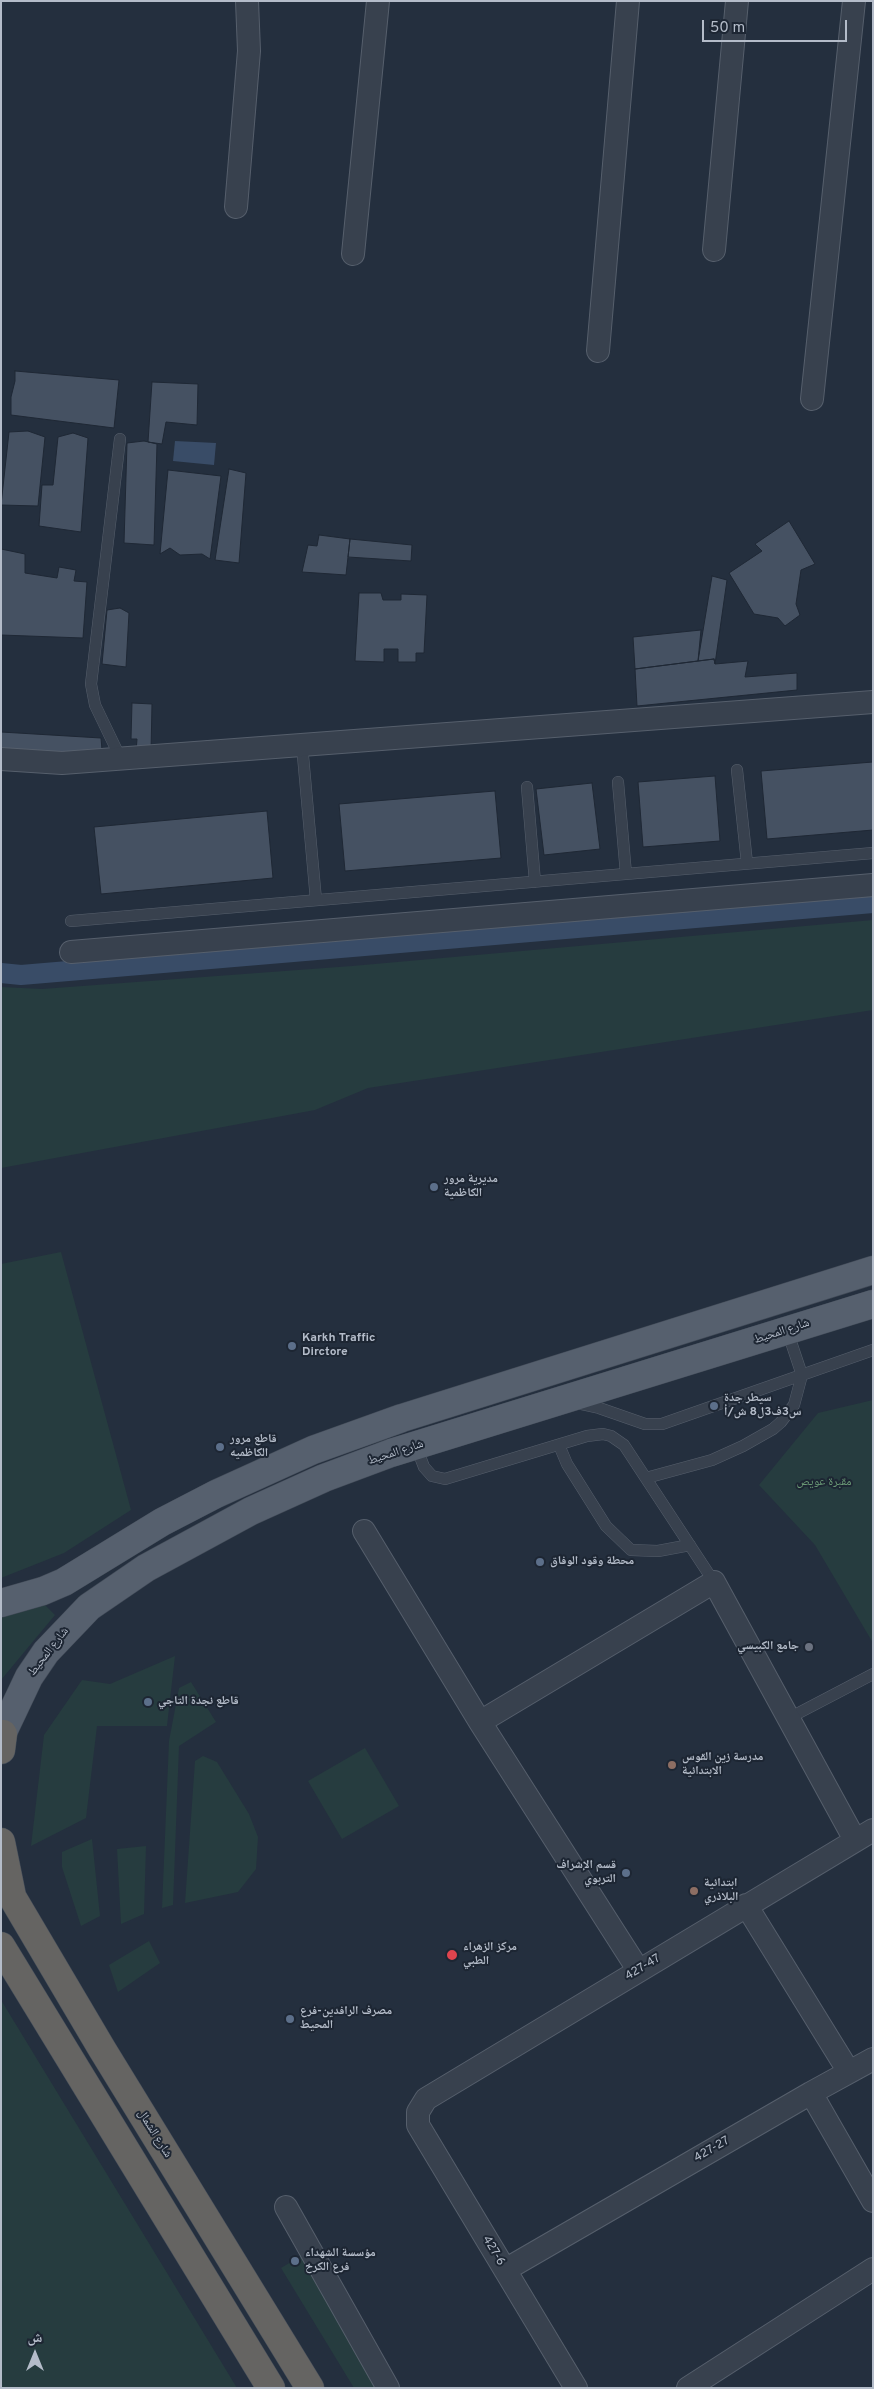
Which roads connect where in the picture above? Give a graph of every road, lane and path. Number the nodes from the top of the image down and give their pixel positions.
1 (247, 1) edge
2 (378, 1) edge
3 (628, 1) edge
4 (737, 1) edge
5 (854, 1) edge
6 (236, 207) dead end
7 (714, 250) dead end
8 (353, 254) dead end
9 (598, 351) dead end
10 (812, 399) dead end
11 (120, 439) dead end
12 (873, 702) edge
13 (302, 745) junction
14 (1, 759) edge
15 (121, 759) junction
16 (737, 770) dead end
17 (618, 782) dead end
18 (527, 786) dead end
19 (873, 853) edge
20 (747, 863) junction
21 (626, 874) junction
22 (535, 882) junction
23 (873, 885) edge
24 (316, 900) junction
25 (71, 921) dead end
26 (71, 952) dead end
27 (873, 1270) edge
28 (764, 1304) junction
29 (873, 1304) edge
30 (730, 1315) junction
31 (782, 1331) junction
32 (735, 1347) junction
33 (873, 1350) edge
34 (802, 1375) junction
35 (559, 1401) junction
36 (559, 1445) junction
37 (416, 1446) junction
38 (646, 1478) junction
39 (364, 1530) dead end
40 (690, 1545) junction
41 (714, 1582) junction
42 (1, 1603) edge
43 (873, 1674) edge
44 (789, 1718) junction
45 (480, 1722) junction
46 (2, 1740) edge
47 (864, 1835) edge
48 (1, 1842) edge
49 (7, 1889) edge
50 (746, 1905) junction
51 (1, 1946) edge
52 (639, 1971) junction
53 (873, 2060) edge
54 (849, 2072) junction
55 (811, 2093) junction
56 (418, 2112) joint
57 (873, 2201) edge
58 (286, 2207) dead end
59 (873, 2269) edge
60 (505, 2270) junction
61 (271, 2388) edge
62 (310, 2388) edge
63 (388, 2388) edge
64 (576, 2388) edge
65 (688, 2388) edge

1 - 6 street
2 - 8 street
3 - 9 street
4 - 7 street
5 - 10 street
11 - 15 lane
12 - 13 street
13 - 15 street
13 - 24 lane
14 - 15 street
16 - 20 lane
17 - 21 lane
18 - 22 lane
19 - 20 lane
20 - 21 lane
21 - 22 lane
22 - 24 lane
23 - 26 street
24 - 25 lane
27 - 28 main road
28 - 30 main road
28 - 31 main road
29 - 31 main road, شارع المحيط
30 - 32 main road
30 - 42 main road
31 - 32 main road, شارع المحيط
31 - 34 lane
32 - 35 main road, شارع المحيط
33 - 34 lane
34 - 35 lane
34 - 38 lane
35 - 37 main road, شارع المحيط
36 - 37 lane
36 - 38 lane
36 - 40 lane
37 - 46 main road, شارع المحيط
38 - 40 lane
39 - 45 street
40 - 41 lane
41 - 44 street
41 - 45 street
43 - 44 lane
44 - 47 street
45 - 52 street
47 - 50 street, 427-47
48 - 49 highway, شارع الشمال
49 - 62 highway, شارع الشمال
50 - 52 street, 427-47
50 - 54 street
51 - 61 highway
52 - 56 street, 427-47
53 - 54 street, 427-27
54 - 55 street, 427-27
55 - 57 street
55 - 60 street, 427-27
56 - 60 street, 427-6
58 - 63 street
59 - 65 street
60 - 64 street, 427-6

